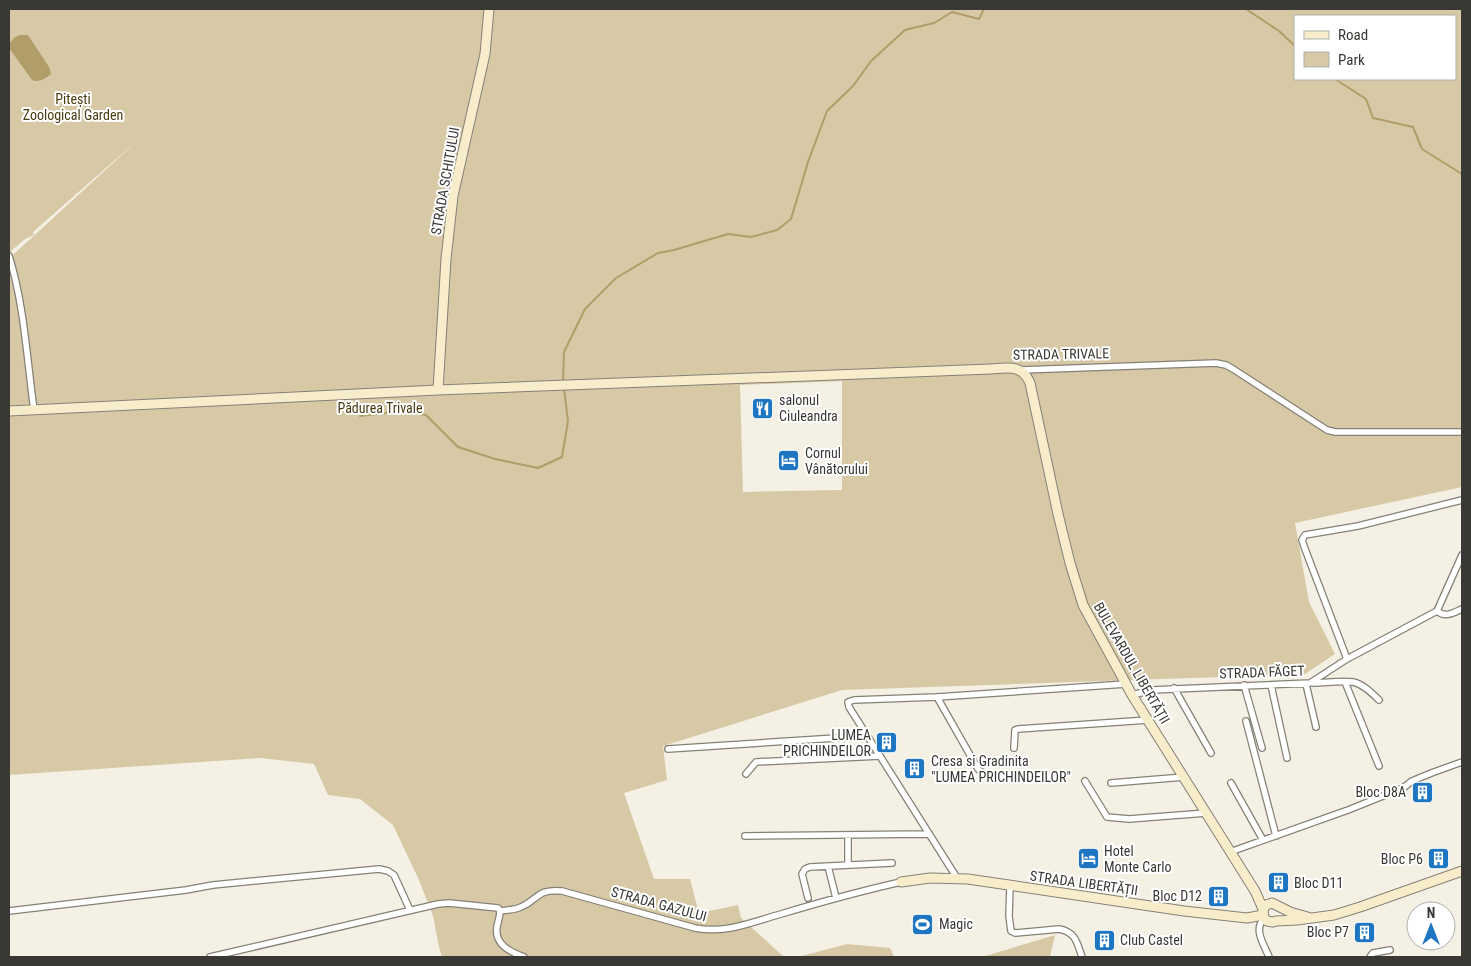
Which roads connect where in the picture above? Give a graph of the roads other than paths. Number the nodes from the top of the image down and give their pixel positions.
1 (489, 9) edge
2 (9, 256) edge
3 (1021, 370) junction
4 (438, 390) junction
5 (34, 410) junction
6 (9, 411) edge
7 (1462, 432) edge
8 (1462, 500) edge
9 (1462, 555) edge
10 (1462, 609) edge
11 (1437, 611) junction
12 (1348, 659) junction
13 (1345, 682) junction
14 (1126, 684) junction
15 (1308, 684) junction
16 (1244, 685) junction
17 (1271, 685) junction
18 (1174, 688) junction
19 (1132, 696) junction
20 (937, 697) junction
21 (1379, 700) dead end
22 (1148, 720) junction
23 (1246, 721) dead end
24 (1316, 727) dead end
25 (867, 736) junction
26 (1014, 748) dead end
27 (1262, 748) dead end
28 (668, 749) dead end
29 (1211, 753) dead end
30 (880, 756) junction
31 (1287, 758) dead end
32 (1462, 762) edge
33 (1379, 766) dead end
34 (746, 774) dead end
35 (1024, 777) dead end
36 (1184, 777) junction
37 (1085, 781) dead end
38 (1111, 783) dead end
39 (1231, 783) dead end
40 (1206, 813) junction
41 (929, 834) junction
42 (848, 835) junction
43 (745, 836) dead end
44 (1276, 836) junction
45 (1263, 840) junction
46 (1230, 852) junction
47 (892, 862) dead end
48 (848, 865) junction
49 (828, 866) junction
50 (1462, 871) edge
51 (957, 878) junction
52 (901, 882) joint
53 (1010, 886) junction
54 (1255, 891) junction
55 (808, 898) dead end
56 (836, 898) junction
57 (1276, 906) junction
58 (410, 910) junction
59 (9, 911) edge
60 (500, 911) junction
61 (1263, 914) junction
62 (1311, 918) junction
63 (1276, 921) junction
64 (1390, 950) dead end
65 (210, 957) edge
66 (524, 957) edge
67 (1082, 957) edge
68 (1269, 957) edge
69 (1370, 957) edge

1 - 4 main road, STRADA SCHITULUI
2 - 5 street
3 - 4 main road, STRADA TRIVALE
3 - 7 street, STRADA TRIVALE
3 - 14 main road, BULEVARDUL LIBERTĂȚII
4 - 5 main road, STRADA TRIVALE
5 - 6 main road, STRADA TRIVALE
8 - 12 street
9 - 11 street
10 - 11 street, STRADA FĂGET
11 - 12 street, STRADA FĂGET
12 - 15 street, STRADA FĂGET
13 - 15 street
13 - 21 street
13 - 33 street
14 - 19 main road, BULEVARDUL LIBERTĂȚII
14 - 20 street
15 - 17 street, STRADA FĂGET
15 - 24 street
16 - 17 street, STRADA FĂGET
16 - 18 street, STRADA FĂGET
16 - 27 street
17 - 31 street
18 - 19 street, STRADA FĂGET
18 - 29 street
19 - 22 main road, BULEVARDUL LIBERTĂȚII
20 - 25 street
20 - 35 street
22 - 26 street
22 - 36 main road, BULEVARDUL LIBERTĂȚII
23 - 44 street
25 - 28 street
25 - 30 street
30 - 34 street
30 - 41 street
32 - 44 street
36 - 38 street
36 - 40 main road, BULEVARDUL LIBERTĂȚII
37 - 40 street
39 - 45 street
40 - 46 main road, BULEVARDUL LIBERTĂȚII
41 - 42 street
41 - 51 street
42 - 43 street
42 - 48 street
44 - 45 street
45 - 46 street
46 - 54 main road, BULEVARDUL LIBERTĂȚII
47 - 48 street
48 - 49 street
49 - 55 street
49 - 56 street
50 - 62 main road, BULEVARDUL LIBERTĂȚII
51 - 52 main road, STRADA LIBERTĂȚII
51 - 53 main road, STRADA LIBERTĂȚII
52 - 56 street, STRADA GAZULUI
53 - 61 main road, STRADA LIBERTĂȚII
53 - 67 street
54 - 57 main road, BULEVARDUL LIBERTĂȚII
54 - 61 main road, BULEVARDUL LIBERTĂȚII
56 - 60 street, STRADA GAZULUI
57 - 61 main road
57 - 62 main road, BULEVARDUL LIBERTĂȚII
57 - 63 main road
58 - 59 street
58 - 60 street
58 - 65 street
60 - 66 street
61 - 63 main road
61 - 68 street
62 - 63 main road, BULEVARDUL LIBERTĂȚII
64 - 69 street

